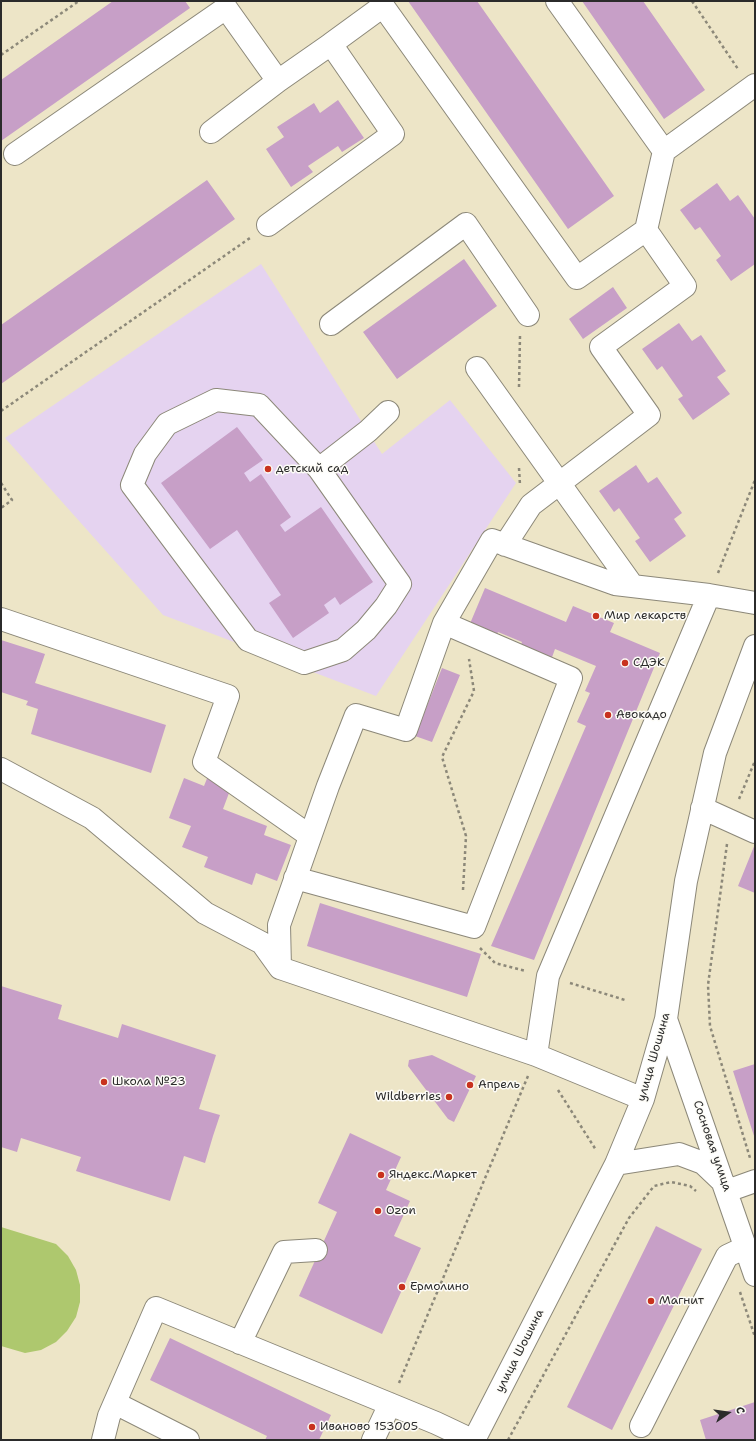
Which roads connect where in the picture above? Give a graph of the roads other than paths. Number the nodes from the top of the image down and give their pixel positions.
1 (556, 1) edge
2 (227, 3) edge
3 (330, 44) junction
4 (278, 81) junction
5 (753, 87) edge
6 (212, 132) dead end
7 (664, 151) junction
8 (15, 154) dead end
9 (268, 225) road end
10 (646, 230) junction
11 (528, 315) dead end
12 (332, 324) dead end
13 (477, 368) dead end
14 (388, 412) dead end
15 (319, 469) junction
16 (560, 484) junction
17 (506, 545) junction
18 (632, 585) junction
19 (709, 595) junction
20 (755, 603) edge
21 (1, 619) edge
22 (444, 623) junction
23 (755, 646) edge
24 (1, 769) edge
25 (702, 808) junction
26 (755, 832) edge
27 (310, 836) junction
28 (295, 878) junction
29 (280, 968) junction
30 (666, 1019) junction
31 (536, 1055) junction
32 (643, 1099) junction
33 (616, 1164) junction
34 (753, 1171) edge
35 (726, 1187) junction
36 (316, 1250) dead end
37 (737, 1251) junction
38 (755, 1275) edge
39 (240, 1343) junction
40 (115, 1403) junction
41 (390, 1404) junction
42 (641, 1426) dead end
43 (103, 1440) edge
44 (188, 1440) edge
45 (373, 1440) edge
46 (473, 1440) edge

1 - 7 street
2 - 4 street
2 - 8 street
3 - 4 street
3 - 9 street
3 - 10 street
4 - 6 street
5 - 7 street
7 - 10 street
10 - 16 street
11 - 12 street
13 - 16 street
14 - 15 street
15 - 15 street
16 - 17 street
16 - 18 street
17 - 18 street
17 - 22 street
18 - 19 street
19 - 20 street
19 - 31 street
21 - 27 street
22 - 27 street
22 - 28 street
23 - 25 street, улица Шошина
24 - 29 street
25 - 26 street
25 - 30 street, улица Шошина
27 - 28 street
28 - 29 street
29 - 31 street
30 - 32 street, улица Шошина
30 - 35 street, Сосновая улица
31 - 32 street
32 - 33 street, улица Шошина
33 - 35 street
33 - 46 street, улица Шошина
34 - 35 street
35 - 37 street, Сосновая улица
36 - 39 street
37 - 38 street, Сосновая улица
37 - 42 street
39 - 40 street
39 - 41 street
40 - 43 street
40 - 44 street
41 - 45 street
41 - 46 street

